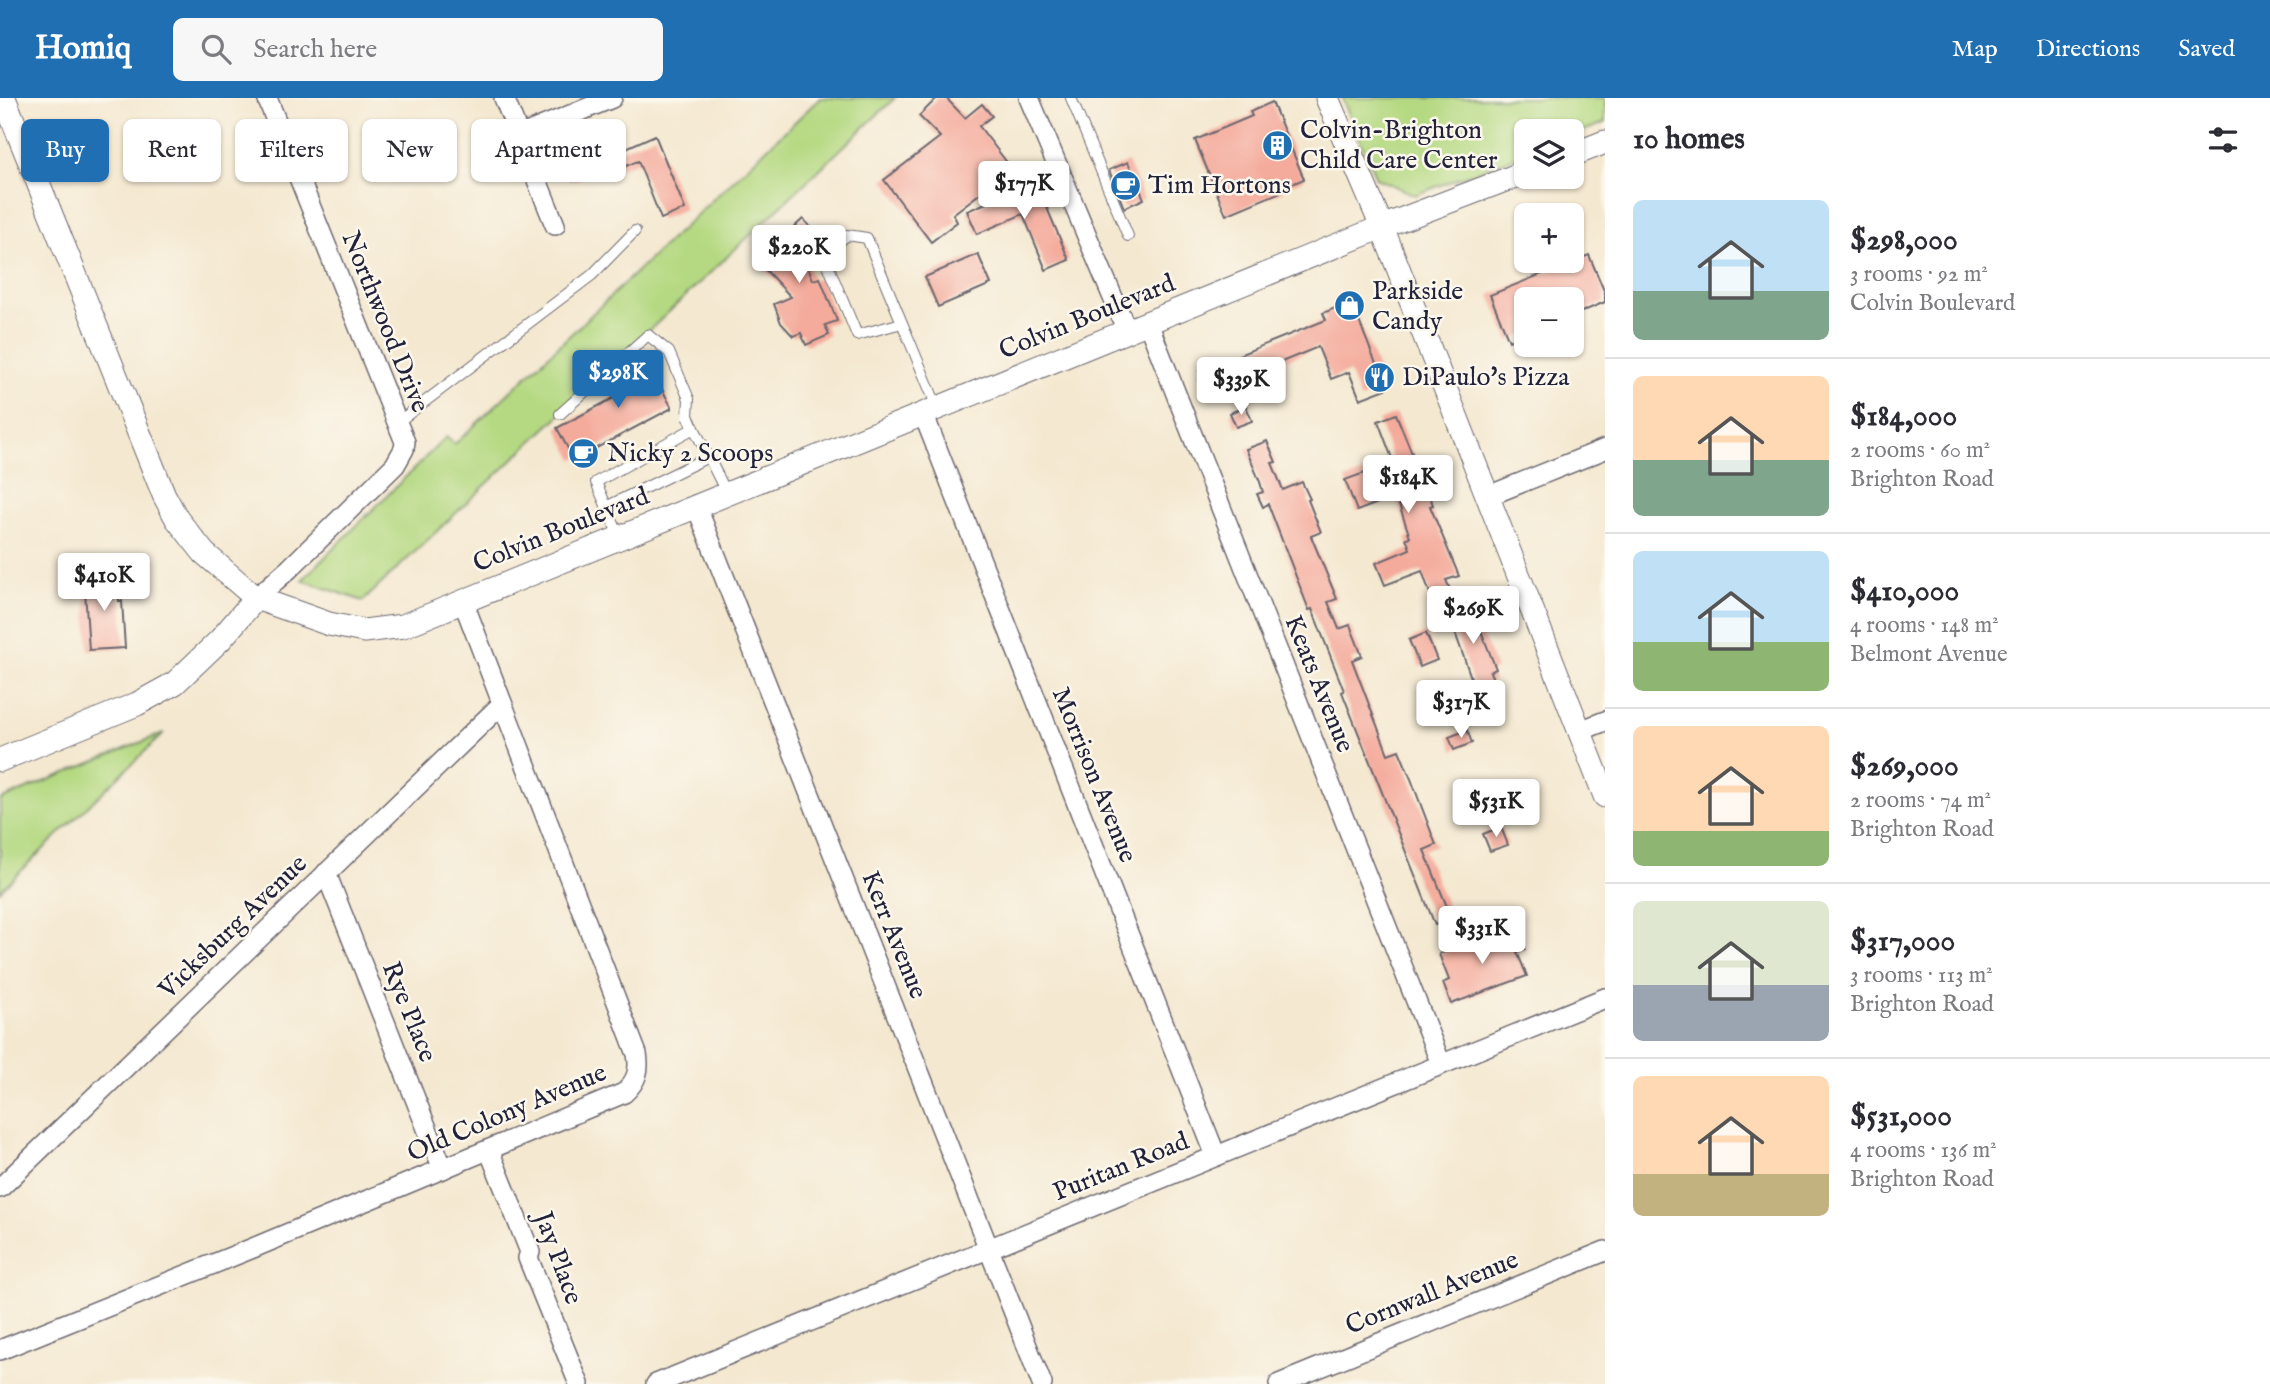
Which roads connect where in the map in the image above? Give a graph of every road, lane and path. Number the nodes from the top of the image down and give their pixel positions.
1 (4, 98) edge
2 (267, 98) edge
3 (504, 98) edge
4 (611, 98) edge
5 (1029, 98) edge
6 (1071, 98) edge
7 (1327, 98) edge
8 (512, 119) edge
9 (560, 119) edge
10 (1605, 142) edge
11 (1584, 150) edge
12 (1514, 177) edge
13 (538, 182) edge
14 (555, 225) dead end
15 (1382, 227) junction
16 (635, 231) dead end
17 (1128, 236) dead end
18 (902, 323) junction
19 (1137, 327) junction
20 (930, 410) junction
21 (560, 414) dead end
22 (398, 422) junction
23 (694, 428) junction
24 (1605, 449) edge
25 (708, 457) junction
26 (726, 492) junction
27 (1488, 496) junction
28 (696, 505) junction
29 (606, 507) junction
30 (619, 536) junction
31 (256, 598) junction
32 (463, 601) junction
33 (502, 704) junction
34 (1605, 721) edge
35 (1580, 731) junction
36 (0, 760) edge
37 (1605, 796) edge
38 (326, 873) junction
39 (1605, 998) edge
40 (1441, 1064) junction
41 (489, 1150) junction
42 (1216, 1156) junction
43 (443, 1169) junction
44 (0, 1188) edge
45 (989, 1248) junction
46 (1605, 1251) edge
47 (0, 1350) edge
48 (579, 1384) edge
49 (656, 1384) edge
50 (1042, 1384) edge
51 (1279, 1384) edge

1 - 31 street, Colvin Boulevard
2 - 22 street, Northwood Drive
3 - 8 street
4 - 9 street
5 - 19 street, Keats Avenue
6 - 17 lane
7 - 15 street
10 - 11 street
12 - 15 street, Colvin Boulevard
13 - 14 street
15 - 19 street, Colvin Boulevard
15 - 27 street
16 - 22 lane
18 - 18 lane
18 - 20 lane
19 - 20 street, Colvin Boulevard
19 - 40 street, Keats Avenue
20 - 26 street, Colvin Boulevard
20 - 42 street, Morrison Avenue
21 - 23 lane
22 - 31 street, Northwood Drive
23 - 25 lane
23 - 29 lane
24 - 27 street
25 - 26 lane
25 - 29 lane
26 - 28 street, Colvin Boulevard
27 - 35 street
28 - 30 street, Colvin Boulevard
28 - 45 street, Kerr Avenue
29 - 30 lane
30 - 32 street, Colvin Boulevard
31 - 32 street, Colvin Boulevard
31 - 36 street
32 - 33 street, Old Colony Avenue
33 - 38 street, Vicksburg Avenue
33 - 41 street, Old Colony Avenue
34 - 35 street
35 - 37 street
38 - 43 street, Rye Place
38 - 44 street, Vicksburg Avenue
39 - 40 street, Puritan Road
40 - 42 street, Puritan Road
41 - 43 street, Old Colony Avenue
41 - 48 street, Jay Place
42 - 45 street, Puritan Road
43 - 47 street, Old Colony Avenue
45 - 49 street, Puritan Road
45 - 50 street, Kerr Avenue
46 - 51 street, Cornwall Avenue

